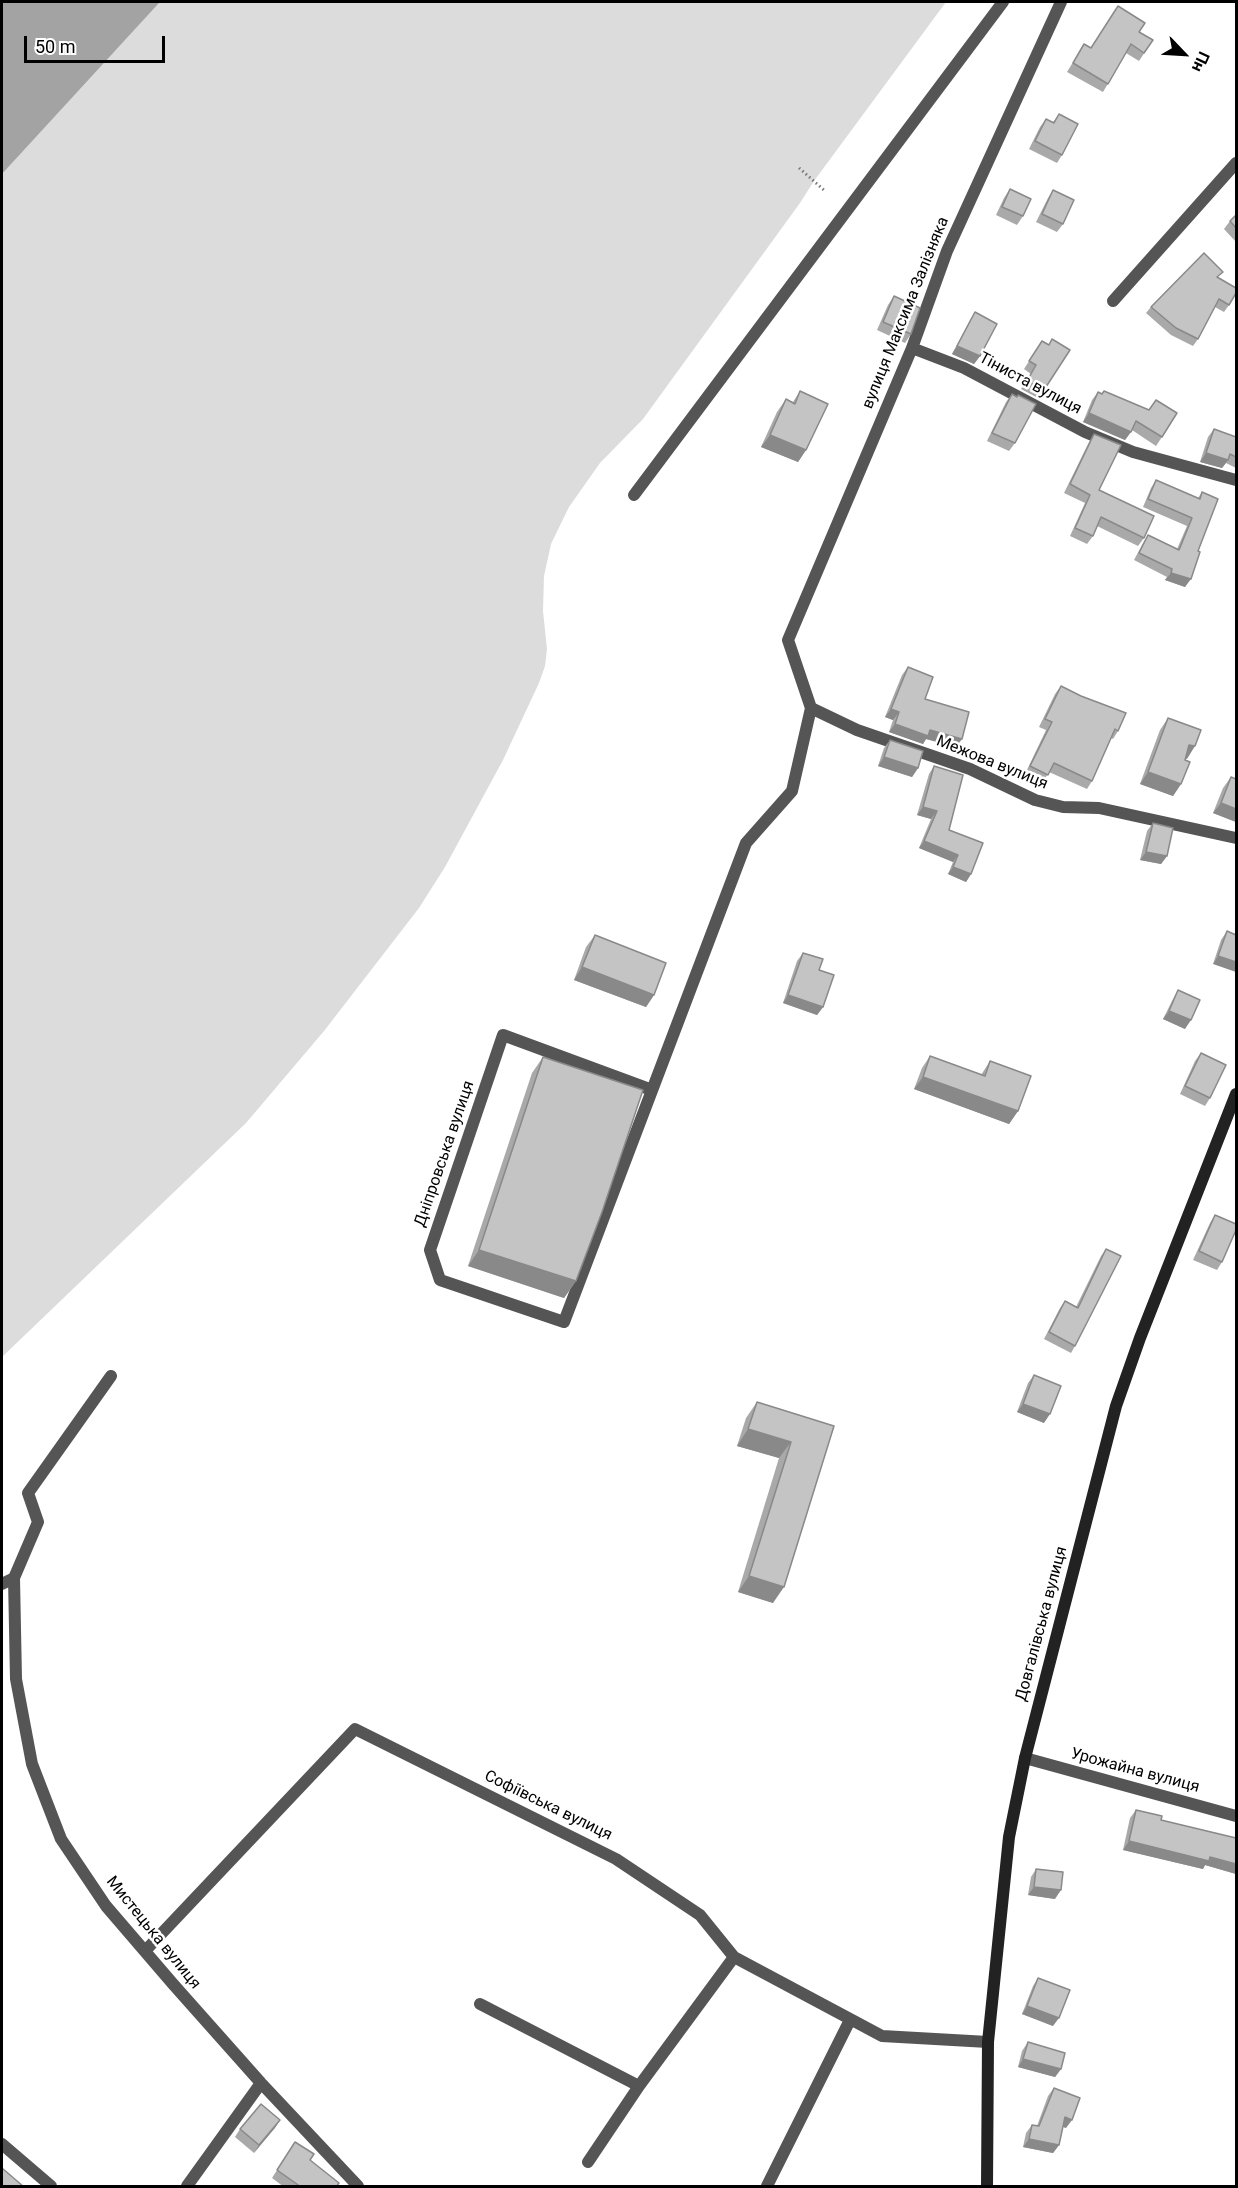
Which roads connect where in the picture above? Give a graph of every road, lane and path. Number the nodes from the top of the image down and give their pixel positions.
1 (1003, 2) edge
2 (1061, 2) edge
3 (1236, 163) edge
4 (799, 168) dead end
5 (825, 191) dead end
6 (1113, 301) dead end
7 (912, 348) junction
8 (1236, 480) edge
9 (634, 495) dead end
10 (811, 708) junction
11 (1236, 838) edge
12 (652, 1090) junction
13 (1236, 1094) edge
14 (111, 1377) dead end
15 (15, 1578) junction
16 (2, 1584) edge
17 (1024, 1758) junction
18 (1236, 1816) edge
19 (145, 1951) junction
20 (734, 1957) junction
21 (480, 2004) dead end
22 (850, 2020) junction
23 (988, 2042) junction
24 (261, 2083) junction
25 (639, 2086) junction
26 (2, 2144) edge
27 (588, 2162) dead end
28 (51, 2187) edge
29 (187, 2187) edge
30 (358, 2187) edge
31 (767, 2187) edge
32 (987, 2187) edge

1 - 9 street
2 - 7 street, вулиця Максима Залізняка
3 - 6 street
4 - 5 path
7 - 8 street, Тіниста вулиця
7 - 10 street, вулиця Максима Залізняка
10 - 11 street, Межова вулиця
10 - 12 street, Дніпровська вулиця
12 - 12 street, Дніпровська вулиця
13 - 17 street, Довгалівська вулиця
14 - 15 street
15 - 16 street
15 - 19 street, Мистецька вулиця
17 - 18 street, Урожайна вулиця
17 - 23 street, Довгалівська вулиця
19 - 20 street, Софіївська вулиця
19 - 24 street, Мистецька вулиця
20 - 22 street, Софіївська вулиця
20 - 25 street
21 - 25 street
22 - 23 street, Софіївська вулиця
22 - 31 street
23 - 32 street, Довгалівська вулиця
24 - 29 street
24 - 30 street, Мистецька вулиця
25 - 27 street
26 - 28 street

